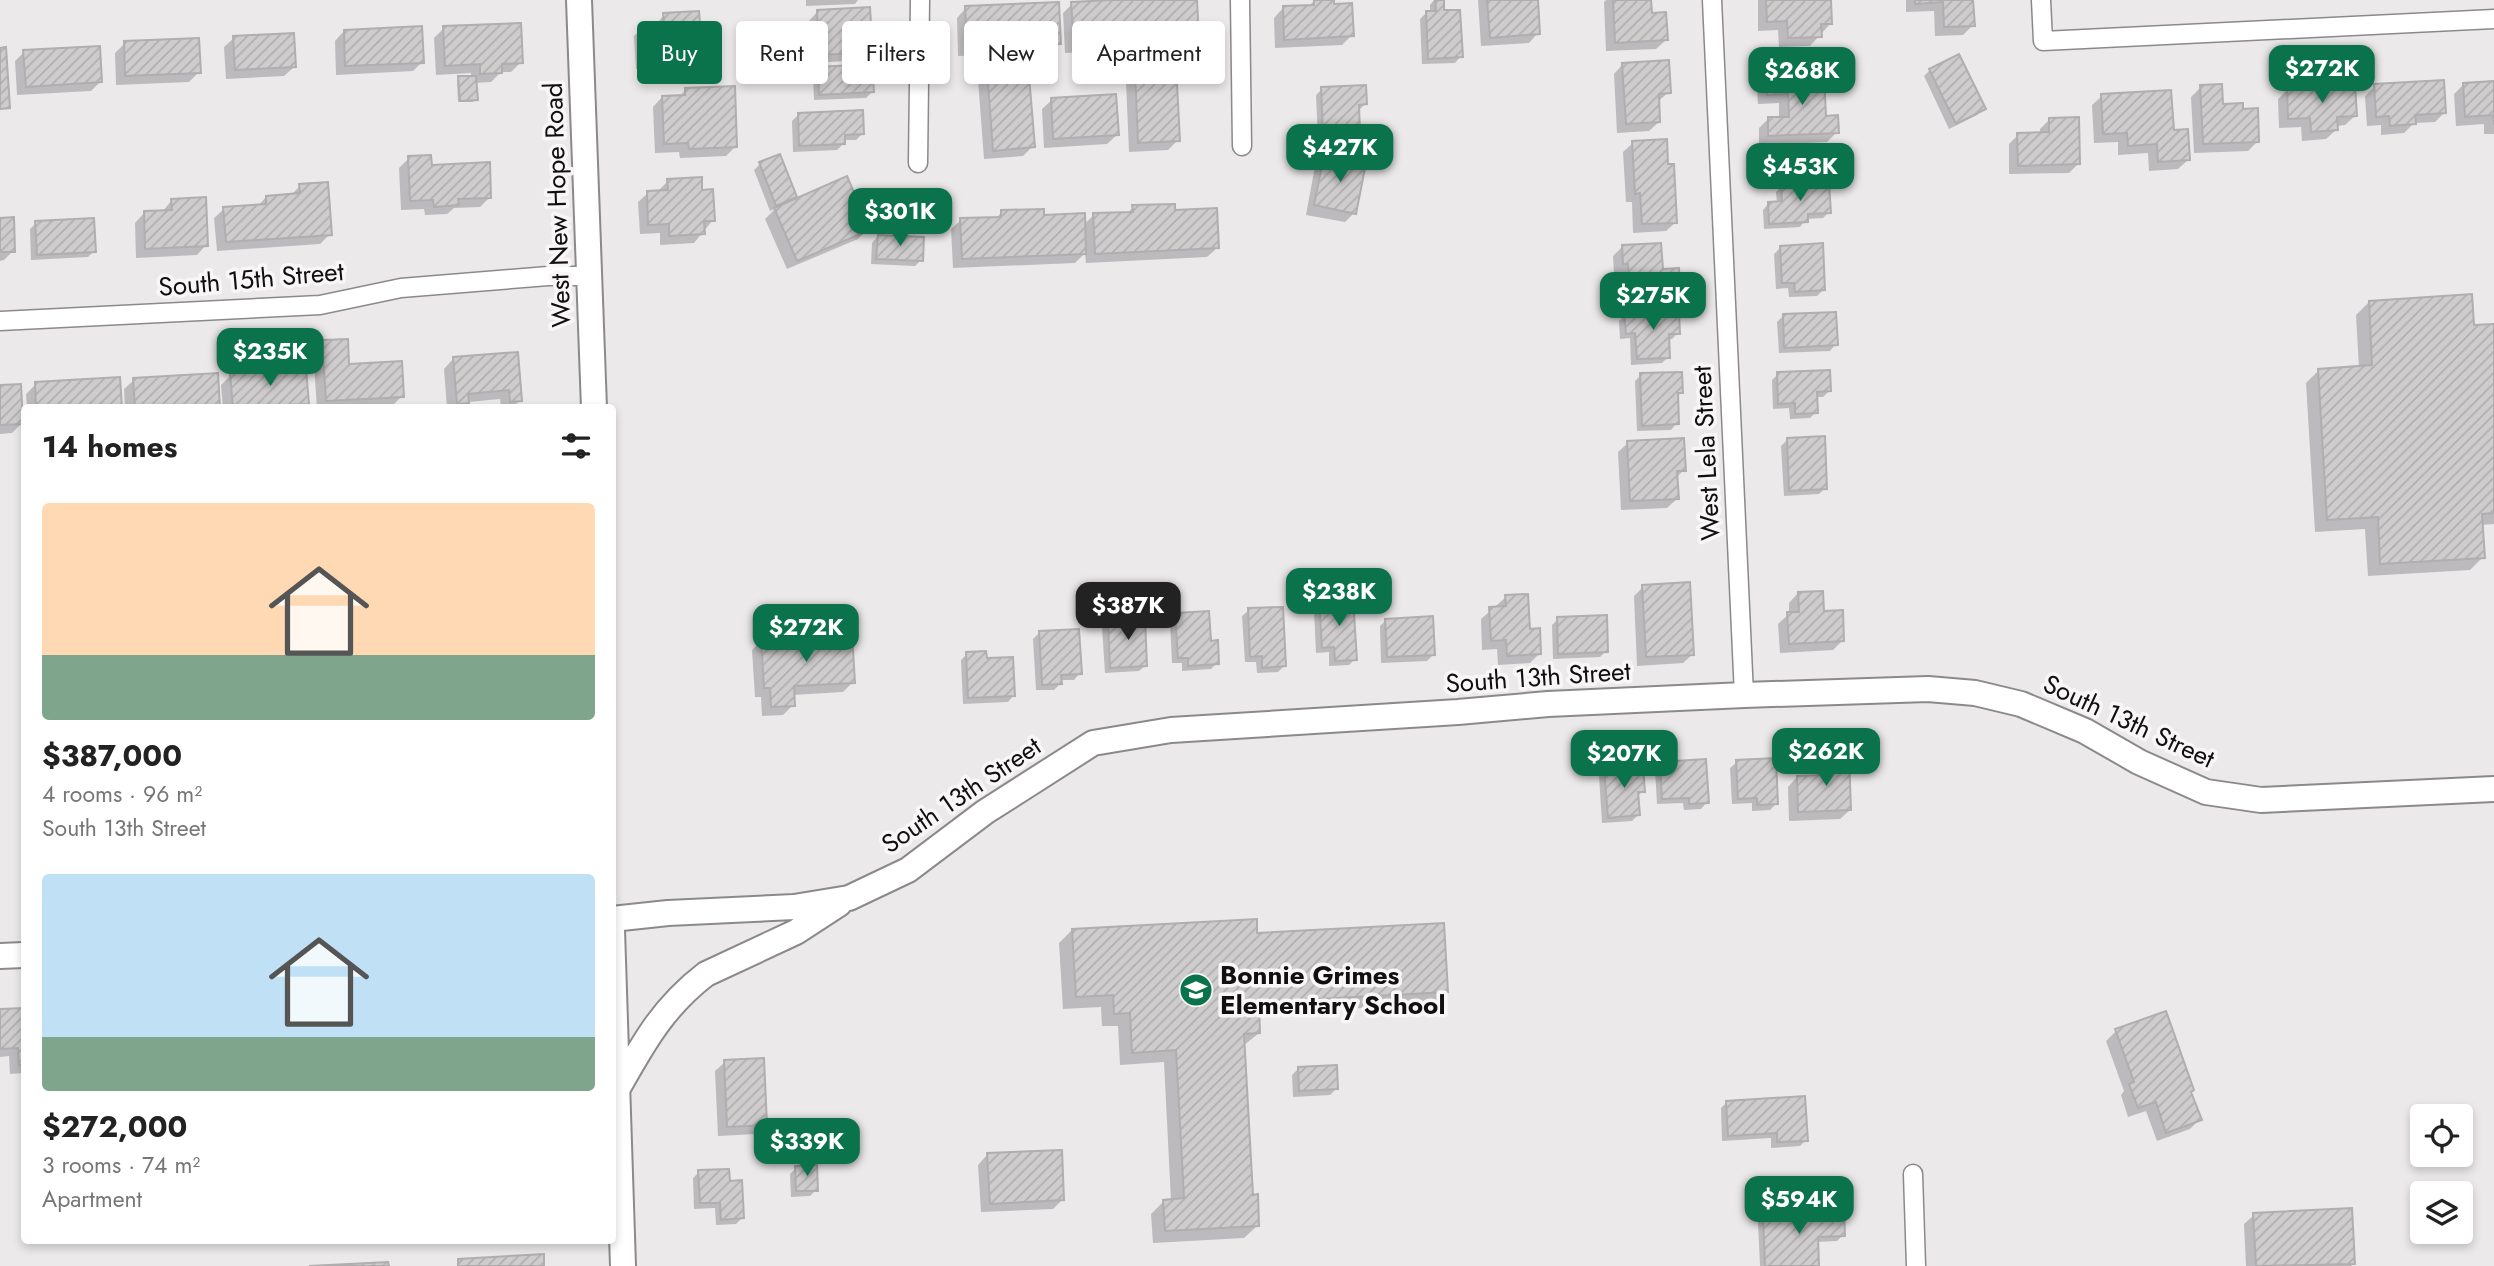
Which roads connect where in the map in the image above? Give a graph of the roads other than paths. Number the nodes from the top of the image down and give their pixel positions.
1 (579, 0) edge
2 (920, 0) edge
3 (1240, 0) edge
4 (1712, 0) edge
5 (2041, 0) edge
6 (2494, 19) edge
7 (1242, 146) dead end
8 (918, 163) dead end
9 (590, 276) junction
10 (0, 321) edge
11 (594, 404) edge
12 (1744, 695) junction
13 (2494, 789) edge
14 (849, 898) junction
15 (616, 919) edge
16 (21, 955) edge
17 (0, 956) edge
18 (616, 1056) edge
19 (617, 1088) junction
20 (1913, 1174) dead end
21 (623, 1266) edge
22 (1916, 1266) edge

1 - 9 street, West New Hope Road
2 - 8 street
3 - 7 street
4 - 12 street, West Lela Street
5 - 6 street
9 - 10 street, South 15th Street
9 - 11 street, West New Hope Road
12 - 13 street, South 13th Street
12 - 14 street, South 13th Street
14 - 15 street, South 13th Street
14 - 19 street
16 - 17 street
18 - 19 street
19 - 21 street
20 - 22 street

